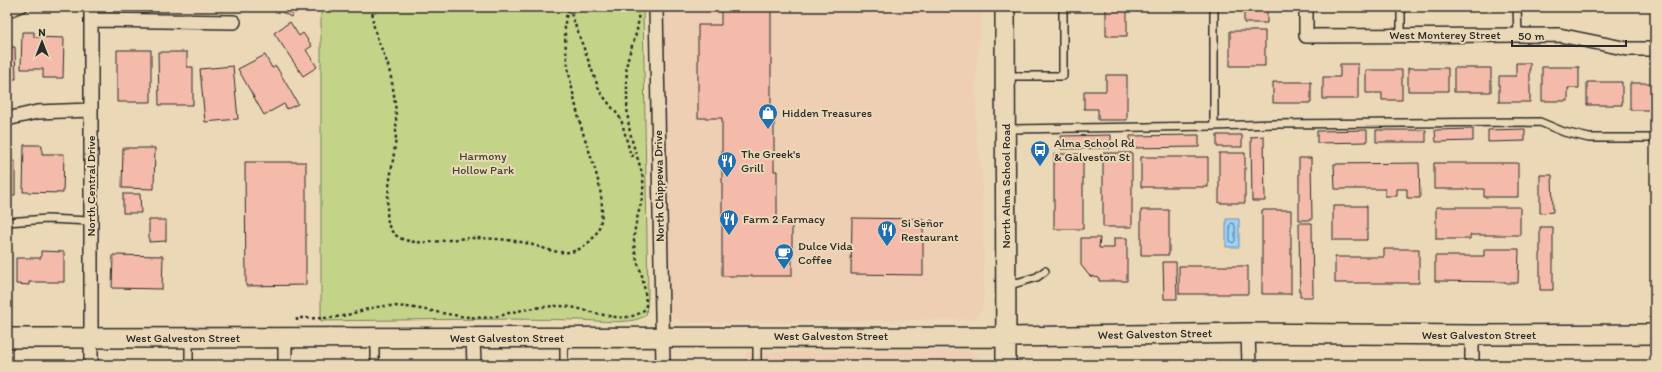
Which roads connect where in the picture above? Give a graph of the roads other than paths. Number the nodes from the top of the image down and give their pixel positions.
1 (24, 7) edge
2 (656, 7) edge
3 (1005, 7) edge
4 (1063, 7) edge
5 (1214, 7) edge
6 (1306, 7) edge
7 (1401, 7) edge
8 (1518, 7) edge
9 (7, 14) edge
10 (91, 14) edge
11 (234, 22) dead end
12 (1518, 35) junction
13 (1401, 36) junction
14 (1655, 49) edge
15 (1005, 76) junction
16 (91, 110) junction
17 (7, 119) edge
18 (1214, 126) junction
19 (1005, 129) junction
20 (1655, 138) edge
21 (91, 221) junction
22 (7, 222) edge
23 (1045, 270) dead end
24 (1006, 286) junction
25 (1248, 333) junction
26 (1655, 334) edge
27 (1472, 335) junction
28 (757, 336) junction
29 (291, 337) junction
30 (662, 337) junction
31 (1006, 337) junction
32 (7, 338) edge
33 (91, 338) junction
34 (189, 338) junction
35 (375, 338) junction
36 (473, 338) junction
37 (564, 338) junction
38 (92, 365) edge
39 (189, 365) edge
40 (285, 365) edge
41 (375, 365) edge
42 (474, 365) edge
43 (564, 365) edge
44 (663, 365) edge
45 (757, 365) edge
46 (1006, 365) edge
47 (1249, 365) edge
48 (1472, 365) edge

1 - 9 lane
2 - 30 street, North Chippewa Drive
3 - 15 street, North Alma School Road
4 - 15 lane
5 - 18 lane
6 - 13 street, West Monterey Street
7 - 13 lane
8 - 12 lane
10 - 11 street
10 - 16 street, North Central Drive
12 - 13 street, West Monterey Street
12 - 14 street, West Monterey Street
15 - 19 street, North Alma School Road
16 - 17 street
16 - 21 street, North Central Drive
18 - 19 lane
18 - 20 lane
19 - 24 street, North Alma School Road
21 - 22 lane
21 - 33 street, North Central Drive
23 - 24 lane
24 - 31 street, North Alma School Road
25 - 27 street, West Galveston Street
25 - 31 street, West Galveston Street
25 - 47 street
26 - 27 street, West Galveston Street
27 - 48 street
28 - 30 street, West Galveston Street
28 - 31 street, West Galveston Street
28 - 45 lane
29 - 34 street, West Galveston Street
29 - 35 street, West Galveston Street
29 - 40 street
30 - 37 street, West Galveston Street
30 - 44 street, North Chippewa Drive
31 - 46 street, North Alma School Road
32 - 33 street, West Galveston Street
33 - 34 street, West Galveston Street
33 - 38 street, North Central Drive
34 - 39 lane
35 - 36 street, West Galveston Street
35 - 41 lane
36 - 37 street, West Galveston Street
36 - 42 street
37 - 43 lane

